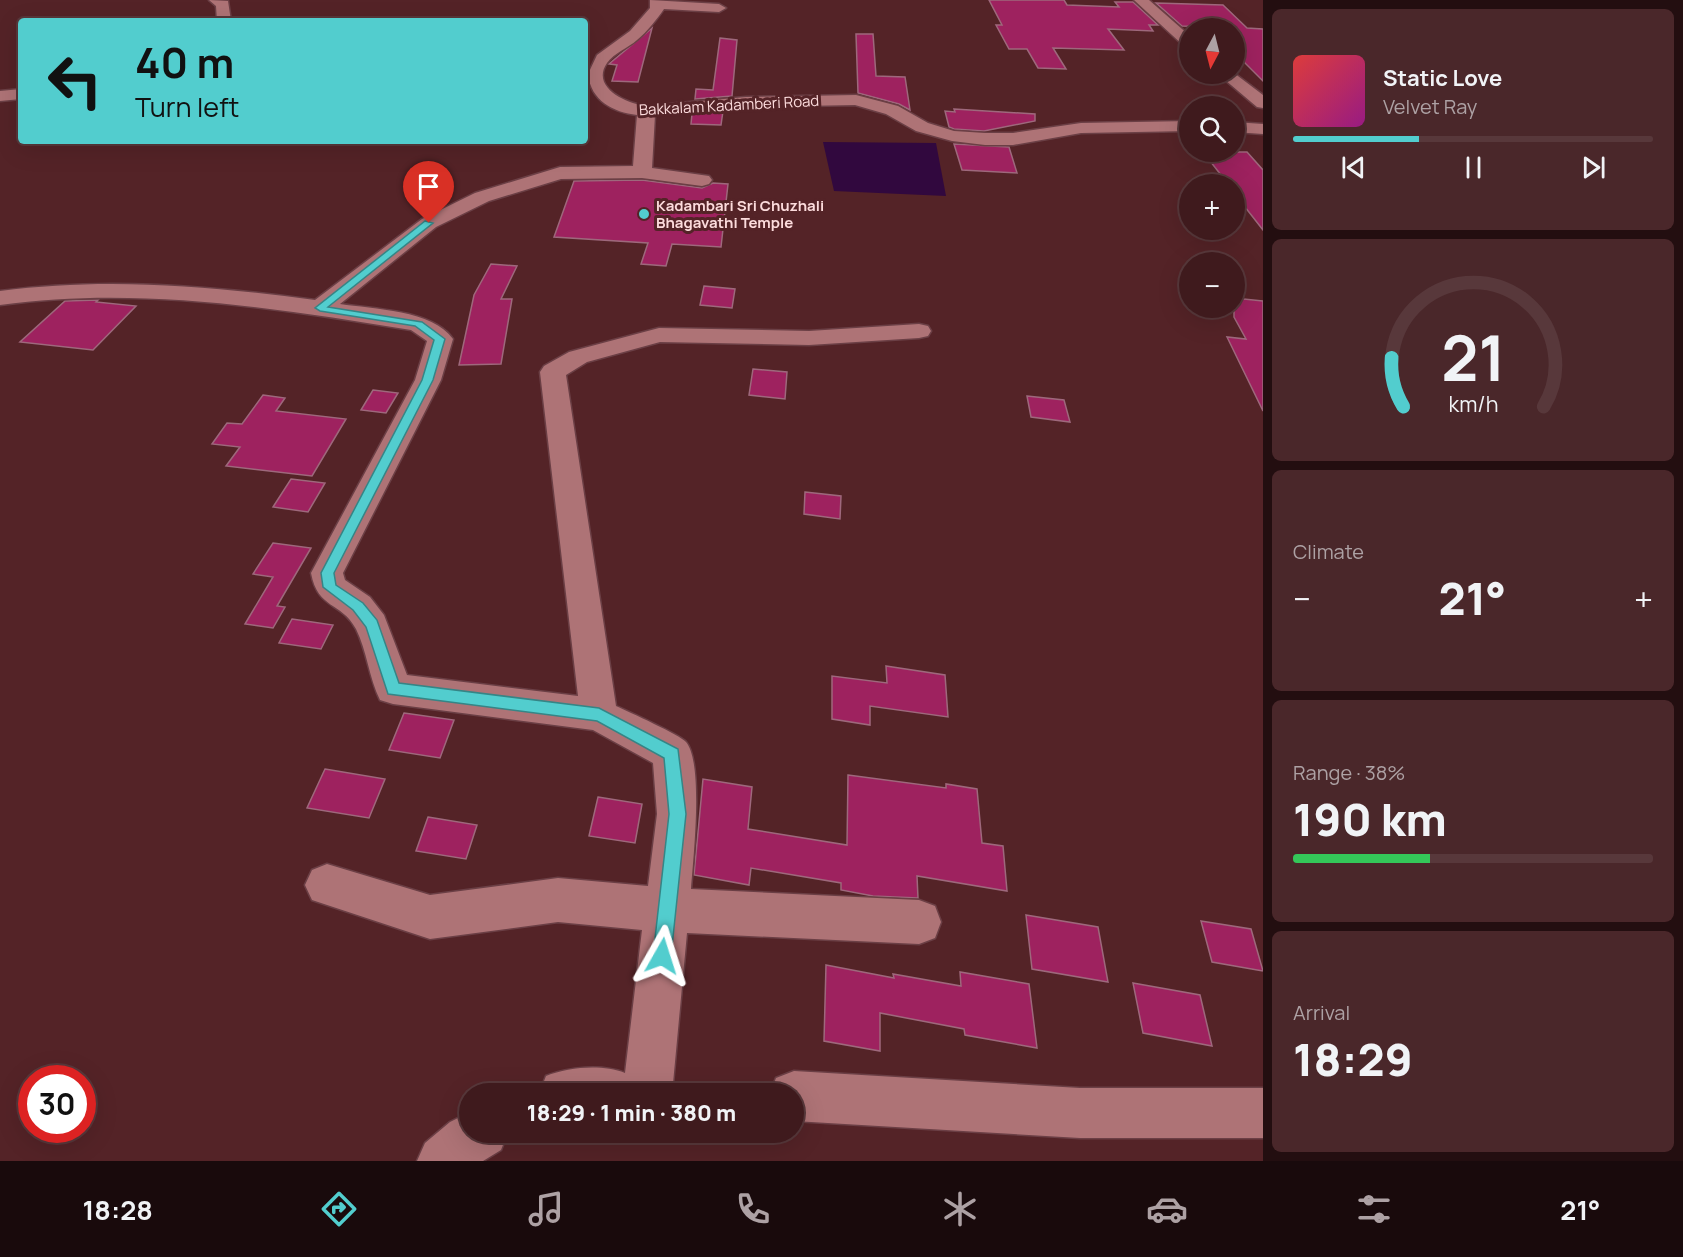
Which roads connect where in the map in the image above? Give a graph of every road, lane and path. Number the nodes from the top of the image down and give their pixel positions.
1 (216, 0) edge
2 (1141, 0) edge
3 (657, 2) edge
4 (719, 8) dead end
5 (224, 18) edge
6 (1179, 34) edge
7 (1239, 84) edge
8 (18, 94) edge
9 (0, 96) edge
10 (1263, 103) edge
11 (646, 111) junction
12 (1179, 126) edge
13 (1245, 128) edge
14 (1263, 129) edge
15 (642, 172) junction
16 (702, 180) dead end
17 (0, 298) edge
18 (320, 308) junction
19 (919, 331) dead end
20 (599, 715) junction
21 (327, 885) dead end
22 (667, 910) junction
23 (919, 922) dead end
24 (648, 1083) edge
25 (804, 1097) edge
26 (1263, 1113) edge
27 (464, 1143) edge
28 (443, 1161) edge

1 - 5 street
2 - 6 street
3 - 4 street
3 - 11 street, Bakkalam Kadamberi Road
7 - 10 street
8 - 9 street
11 - 12 street, Bakkalam Kadamberi Road
11 - 15 street
13 - 14 street
15 - 16 street
15 - 18 street
17 - 18 street
18 - 20 street
19 - 20 street
20 - 22 street
21 - 22 street
22 - 23 street
22 - 24 street
25 - 26 street
27 - 28 street

